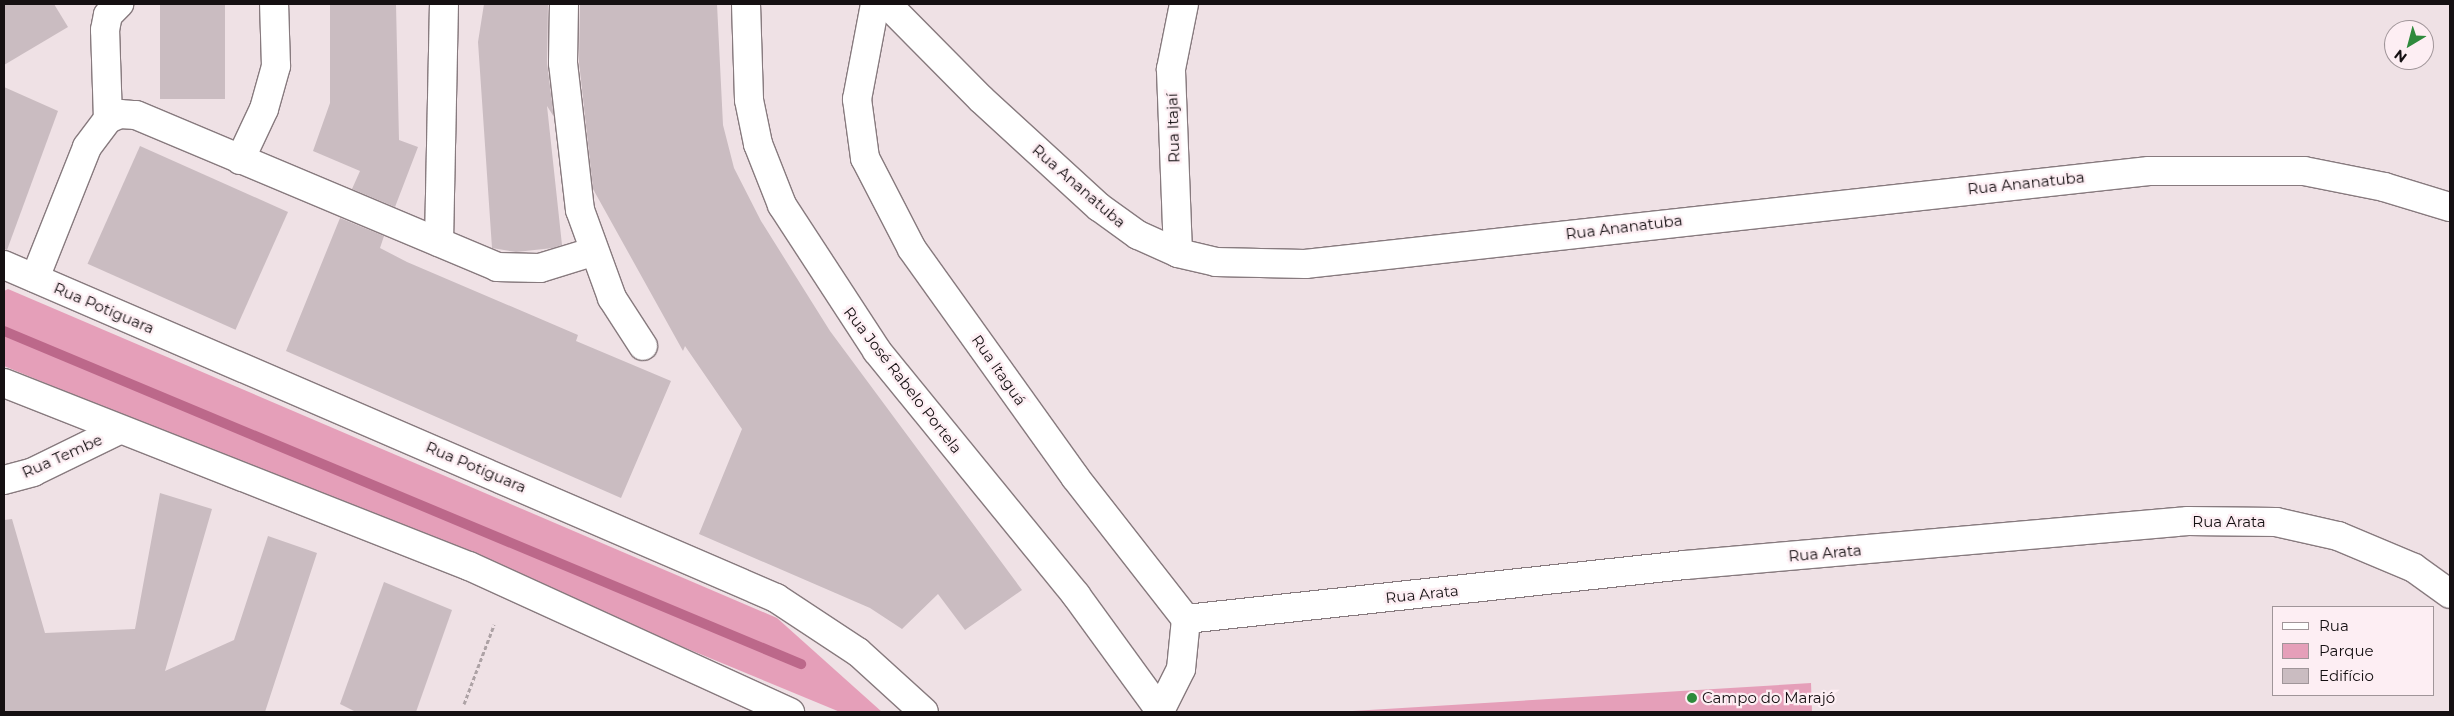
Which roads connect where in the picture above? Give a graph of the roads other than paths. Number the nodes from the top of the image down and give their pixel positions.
1 (119, 4) edge
2 (274, 4) edge
3 (444, 4) edge
4 (564, 4) edge
5 (746, 4) edge
6 (875, 4) edge
7 (887, 4) edge
8 (1184, 4) edge
9 (108, 119) junction
10 (240, 160) junction
11 (2450, 207) edge
12 (439, 242) junction
13 (592, 252) junction
14 (1178, 253) junction
15 (4, 265) edge
16 (35, 278) junction
17 (644, 346) dead end
18 (4, 383) edge
19 (118, 430) junction
20 (4, 480) edge
21 (2450, 594) edge
22 (1186, 619) junction
23 (790, 712) edge
24 (924, 712) edge
25 (1161, 712) edge

1 - 9 street
2 - 10 street
3 - 12 street
4 - 13 street
5 - 25 street, Rua José Rabelo Portela
6 - 22 street, Rua Itaguá
7 - 14 street, Rua Ananatuba
8 - 14 street, Rua Itajaí
9 - 10 street
9 - 16 street
10 - 12 street
11 - 14 street, Rua Ananatuba
12 - 13 street
13 - 17 street
15 - 16 street, Rua Potiguara
16 - 24 street, Rua Potiguara
18 - 19 street
19 - 20 street, Rua Tembe
19 - 23 street
21 - 22 street, Rua Arata
22 - 25 street

